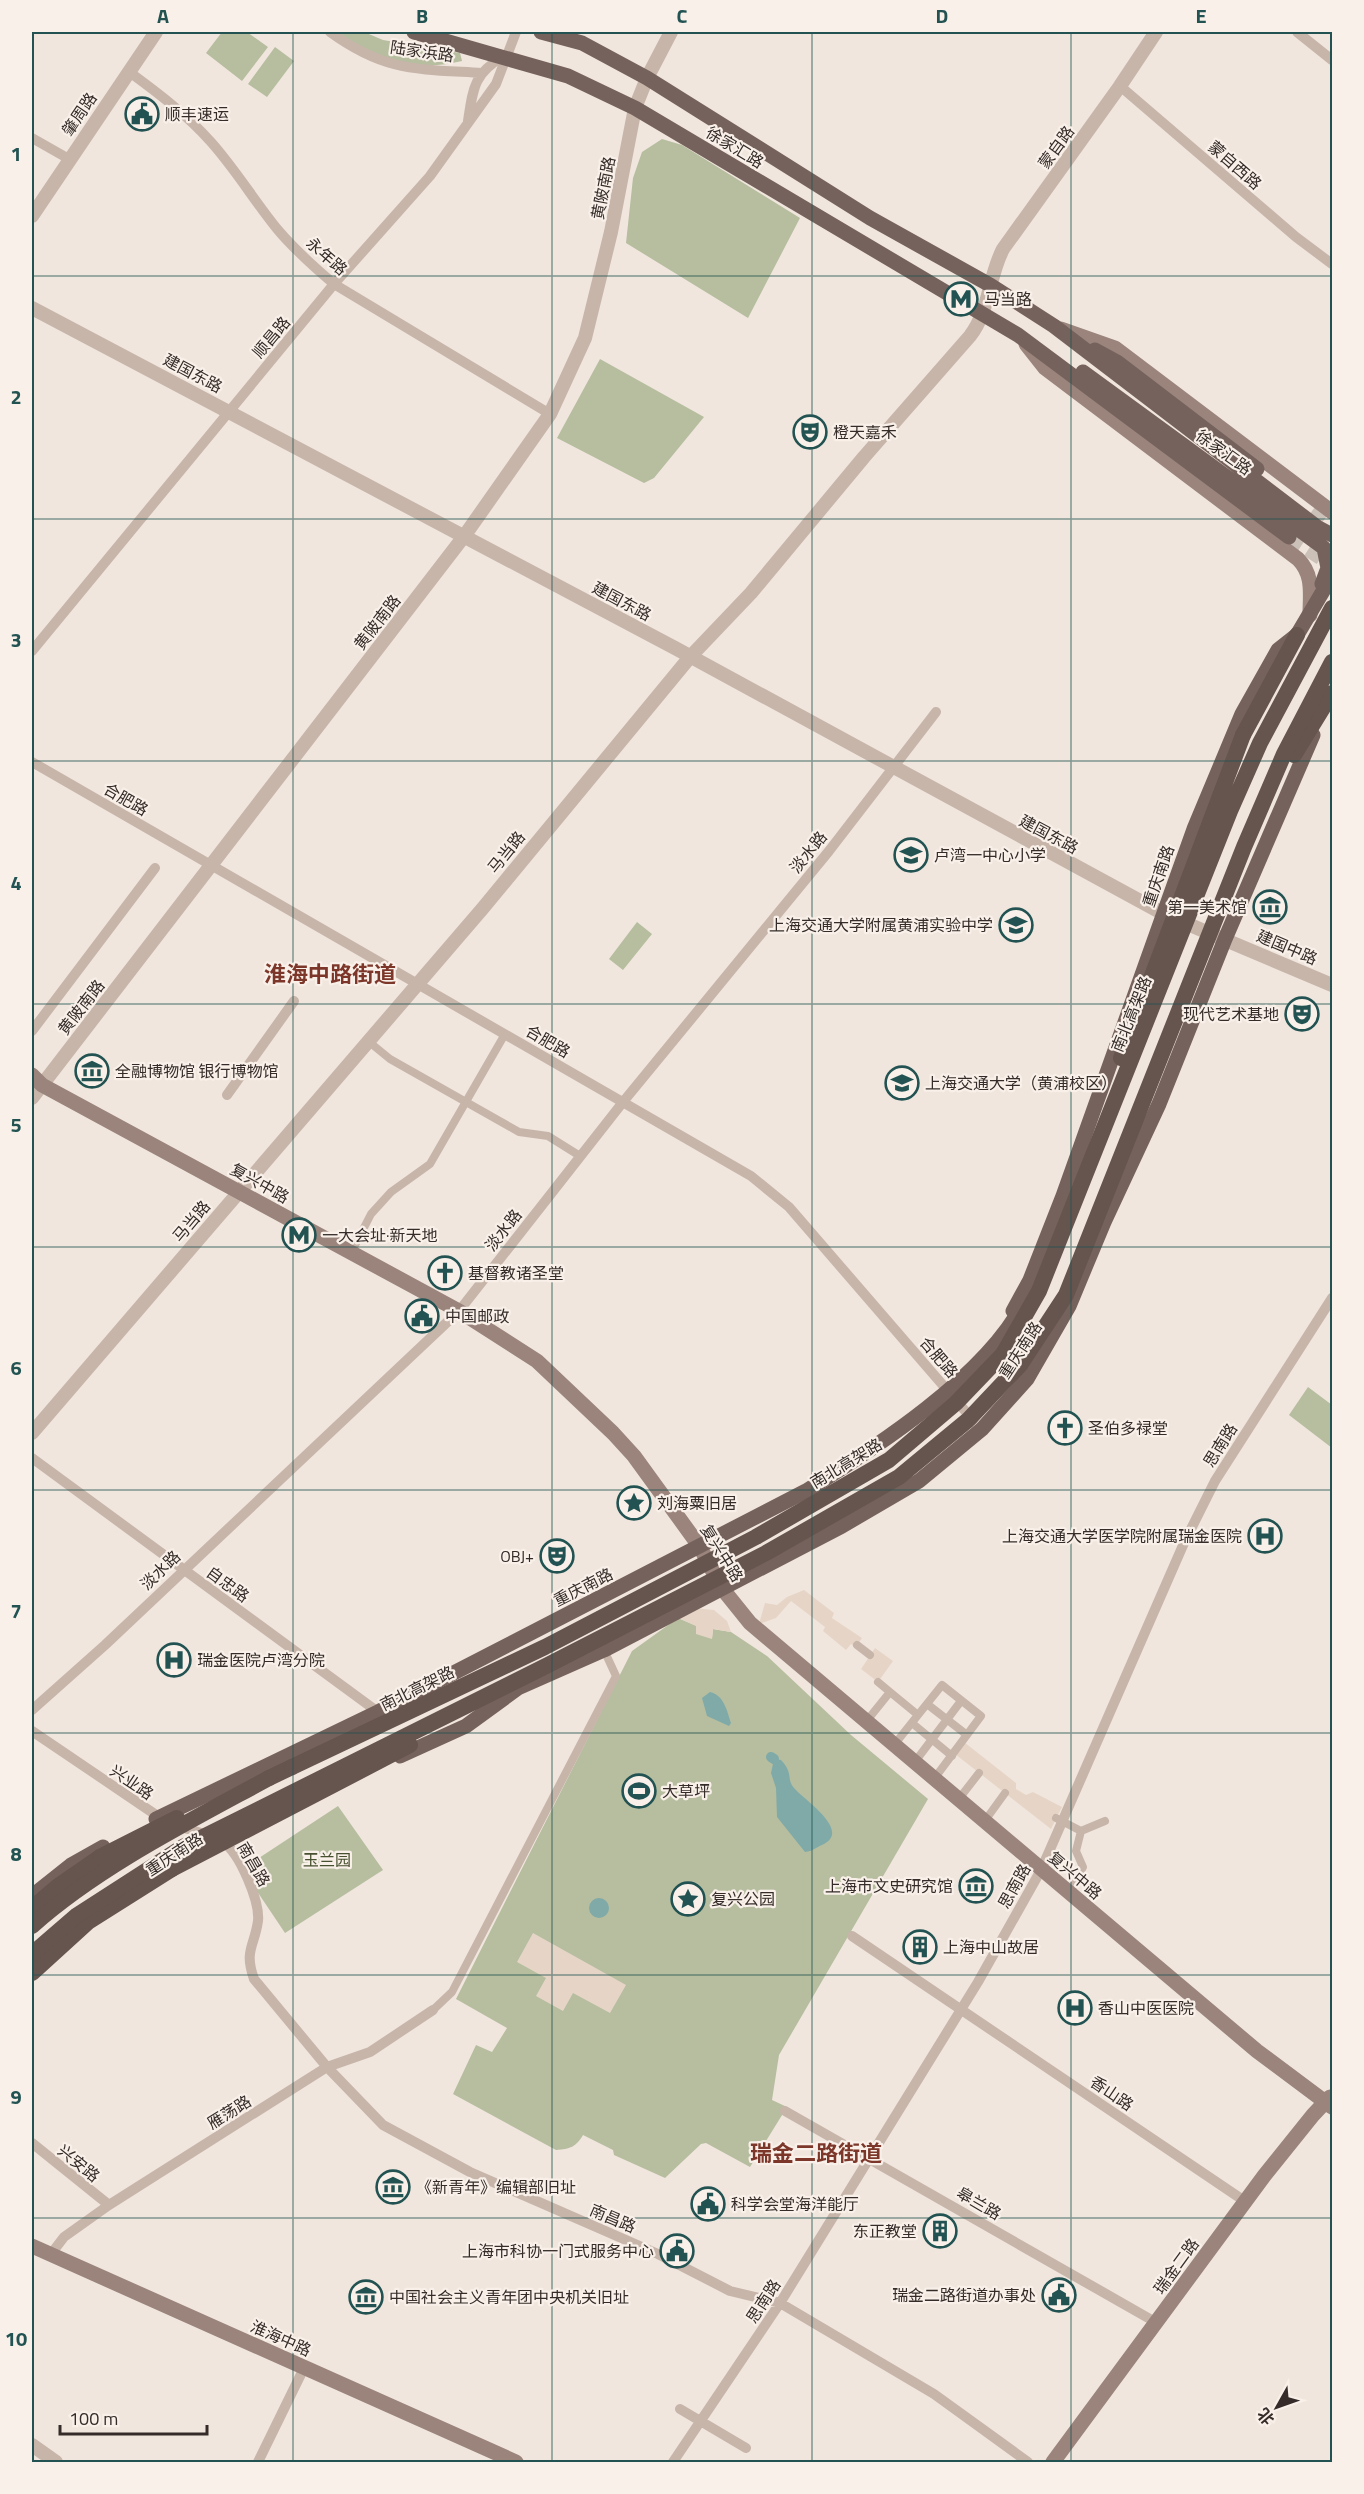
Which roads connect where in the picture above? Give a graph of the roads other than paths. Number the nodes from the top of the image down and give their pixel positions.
1 (156, 32) edge
2 (330, 32) edge
3 (414, 32) edge
4 (516, 32) edge
5 (541, 32) edge
6 (671, 32) edge
7 (1156, 32) edge
8 (1297, 32) edge
9 (505, 56) junction
10 (1332, 60) edge
11 (128, 71) junction
12 (482, 73) junction
13 (646, 78) junction
14 (1120, 86) junction
15 (635, 108) junction
16 (467, 125) junction
17 (32, 138) edge
18 (69, 159) junction
19 (32, 216) edge
20 (1332, 264) edge
21 (334, 284) junction
22 (990, 285) junction
23 (32, 308) edge
24 (984, 315) junction
25 (1054, 326) junction
26 (1018, 335) junction
27 (229, 411) junction
28 (550, 414) junction
29 (1312, 511) tunnel mouth
30 (1332, 512) edge
31 (465, 535) junction
32 (1332, 535) edge
33 (1289, 537) tunnel mouth
34 (1312, 538) junction
35 (1332, 546) edge
36 (1332, 576) edge
37 (1332, 602) edge
38 (1332, 608) edge
39 (1310, 615) junction
40 (1297, 635) junction
41 (32, 651) edge
42 (690, 657) junction
43 (1332, 662) edge
44 (1332, 693) edge
45 (936, 712) dead end
46 (32, 762) edge
47 (892, 768) junction
48 (211, 865) junction
49 (155, 868) dead end
50 (1171, 917) junction
51 (1195, 926) joint
52 (1219, 936) junction
53 (417, 984) junction
54 (1332, 985) edge
55 (294, 1001) dead end
56 (32, 1031) edge
57 (505, 1034) junction
58 (368, 1041) junction
59 (35, 1082) edge
60 (227, 1095) dead end
61 (32, 1098) edge
62 (465, 1102) junction
63 (623, 1102) junction
64 (1134, 1128) junction
65 (580, 1156) junction
66 (1088, 1171) junction
67 (238, 1191) junction
68 (351, 1253) junction
69 (1332, 1298) edge
70 (459, 1311) junction
71 (947, 1389) junction
72 (982, 1429) junction
73 (32, 1433) edge
74 (32, 1458) edge
75 (700, 1547) junction
76 (182, 1569) junction
77 (721, 1587) junction
78 (857, 1645) dead end
79 (604, 1650) junction
80 (870, 1655) dead end
81 (878, 1682) dead end
82 (515, 1686) junction
83 (890, 1692) junction
84 (961, 1701) junction
85 (927, 1704) junction
86 (32, 1710) edge
87 (378, 1712) junction
88 (918, 1714) junction
89 (947, 1719) junction
90 (865, 1723) junction
91 (912, 1723) junction
92 (427, 1730) junction
93 (32, 1731) edge
94 (449, 1733) junction
95 (967, 1735) junction
96 (932, 1739) junction
97 (894, 1745) junction
98 (952, 1756) junction
99 (913, 1763) junction
100 (979, 1773) dead end
101 (269, 1778) junction
102 (934, 1779) junction
103 (1005, 1793) dead end
104 (958, 1800) junction
105 (159, 1818) junction
106 (1059, 1820) junction
107 (1105, 1821) dead end
108 (984, 1822) junction
109 (1081, 1831) junction
110 (217, 1840) junction
111 (1041, 1870) junction
112 (1070, 1893) junction
113 (32, 1896) edge
114 (32, 1908) edge
115 (32, 1924) edge
116 (852, 1936) dead end
117 (32, 1954) edge
118 (32, 1959) edge
119 (32, 1972) edge
120 (32, 1983) edge
121 (433, 2010) joint
122 (961, 2010) junction
123 (327, 2067) junction
124 (1330, 2101) edge
125 (785, 2111) dead end
126 (32, 2143) edge
127 (871, 2158) junction
128 (1246, 2202) junction
129 (109, 2205) junction
130 (32, 2246) edge
131 (51, 2254) junction
132 (780, 2303) junction
133 (1157, 2323) junction
134 (304, 2368) junction
135 (680, 2409) dead end
136 (702, 2420) junction
137 (32, 2445) edge
138 (746, 2448) dead end
139 (56, 2463) edge
140 (258, 2463) edge
141 (516, 2463) edge
142 (673, 2463) edge
143 (1028, 2463) edge
144 (1053, 2463) edge

1 - 11 street, 肇周路
2 - 12 street, 陆家浜路
3 - 9 main road, 徐家汇路
4 - 9 street, 顺昌路
5 - 13 main road, 徐家汇路
6 - 13 street, 黄陂南路
7 - 14 street, 蒙自路
8 - 10 street
9 - 12 street
9 - 15 main road, 徐家汇路
9 - 16 street, 顺昌路
11 - 18 street, 肇周路
11 - 21 street, 永年路
12 - 16 street
13 - 15 street, 黄陂南路
13 - 22 main road, 徐家汇路
14 - 20 street, 蒙自西路
14 - 22 street, 蒙自路
15 - 24 main road, 徐家汇路
15 - 28 street, 黄陂南路
16 - 21 street, 顺昌路
17 - 18 street
18 - 19 street, 肇周路
21 - 27 street, 顺昌路
21 - 28 street, 永年路
22 - 24 street, 马当路
22 - 25 main road, 徐家汇路
23 - 27 street, 建国东路
24 - 26 main road, 徐家汇路
24 - 42 street, 马当路
25 - 29 main road
25 - 30 main road, 徐家汇路
25 - 32 main road, 徐家汇路
26 - 33 main road, 徐家汇路
26 - 34 main road, 徐家汇路
26 - 39 main road
27 - 31 street, 建国东路
27 - 41 street, 顺昌路
28 - 31 street, 黄陂南路
31 - 42 street, 建国东路
31 - 48 street, 黄陂南路
34 - 35 main road
34 - 39 main road, 徐家汇路
36 - 39 main road, 重庆南路
37 - 39 main road
38 - 66 highway, 南北高架路, bridge
39 - 40 main road, 重庆南路
40 - 50 main road, 重庆南路
40 - 66 highway, bridge
42 - 47 street, 建国东路
42 - 53 street, 马当路
43 - 64 highway, bridge
44 - 52 main road, 重庆南路
44 - 64 highway, bridge
45 - 47 street, 淡水路
46 - 48 street, 合肥路
47 - 50 street, 建国东路
47 - 63 street, 淡水路
48 - 53 street, 合肥路
48 - 59 street, 黄陂南路
49 - 56 street
50 - 51 street, 建国东路
50 - 71 main road, 重庆南路
51 - 52 street, 建国中路
52 - 54 street, 建国中路
52 - 72 main road, 重庆南路
53 - 57 street, 合肥路
53 - 58 street, 马当路
55 - 60 street
57 - 62 street
57 - 63 street, 合肥路
58 - 62 street
58 - 67 street, 马当路
59 - 61 street, 黄陂南路
59 - 67 main road, 复兴中路
62 - 65 street
62 - 68 street
63 - 65 street, 淡水路
63 - 71 street, 合肥路
64 - 82 highway, bridge
65 - 70 street, 淡水路
66 - 101 highway, 南北高架路, bridge
67 - 68 main road, 复兴中路
67 - 73 street, 马当路
68 - 70 main road, 复兴中路
69 - 106 street, 思南路
70 - 75 main road, 复兴中路
70 - 76 street, 淡水路
71 - 72 street, 合肥路
71 - 75 main road, 重庆南路
72 - 77 main road, 重庆南路
74 - 76 street, 自忠路
75 - 77 main road, 复兴中路
75 - 87 main road, 重庆南路
76 - 86 street, 淡水路
76 - 87 street, 自忠路
77 - 79 main road, 重庆南路
77 - 90 main road, 复兴中路
78 - 80 street
79 - 82 main road, 重庆南路
79 - 121 street
81 - 83 street
82 - 92 main road, 重庆南路
82 - 94 main road, 重庆南路
82 - 117 highway, bridge
82 - 119 highway, bridge
83 - 88 street
83 - 90 street
84 - 85 street
84 - 89 street
84 - 95 street
85 - 88 street
85 - 89 street
87 - 105 main road, 重庆南路
88 - 91 street
89 - 95 street
89 - 96 street
90 - 97 main road, 复兴中路
91 - 96 street
91 - 97 street
92 - 94 main road
92 - 110 main road, 重庆南路
93 - 105 street, 兴业路
94 - 110 main road, 重庆南路
95 - 98 street
96 - 98 street
96 - 99 street
97 - 99 main road, 复兴中路
98 - 102 street
99 - 102 main road, 复兴中路
100 - 104 street
101 - 114 highway, bridge
101 - 115 highway, 南北高架路, bridge
102 - 104 main road, 复兴中路
103 - 108 street
104 - 108 main road, 复兴中路
105 - 110 street, 兴业路
105 - 113 main road, 重庆南路
105 - 115 main road, 重庆南路
106 - 109 street
106 - 111 street, 思南路
107 - 109 street
108 - 111 main road, 复兴中路
109 - 112 street
110 - 118 main road, 重庆南路
110 - 120 main road, 重庆南路
110 - 123 street, 南昌路
111 - 112 main road, 复兴中路
111 - 122 street, 思南路
112 - 124 main road, 复兴中路
116 - 122 street, 香山路
121 - 123 street, 雁荡路
122 - 127 street, 思南路
122 - 128 street, 香山路
123 - 129 street, 雁荡路
123 - 132 street, 南昌路
124 - 128 main road, 瑞金二路
125 - 127 street, 皋兰路
126 - 129 street, 兴安路
127 - 132 street, 思南路
127 - 133 street, 皋兰路
128 - 133 main road, 瑞金二路
129 - 131 street, 雁荡路
130 - 131 main road, 淮海中路
131 - 134 main road, 淮海中路
132 - 136 street, 思南路
132 - 143 street, 南昌路
133 - 144 main road, 瑞金二路
134 - 140 street
134 - 141 main road, 淮海中路
135 - 136 street
136 - 138 street
136 - 142 street, 思南路
137 - 139 street

